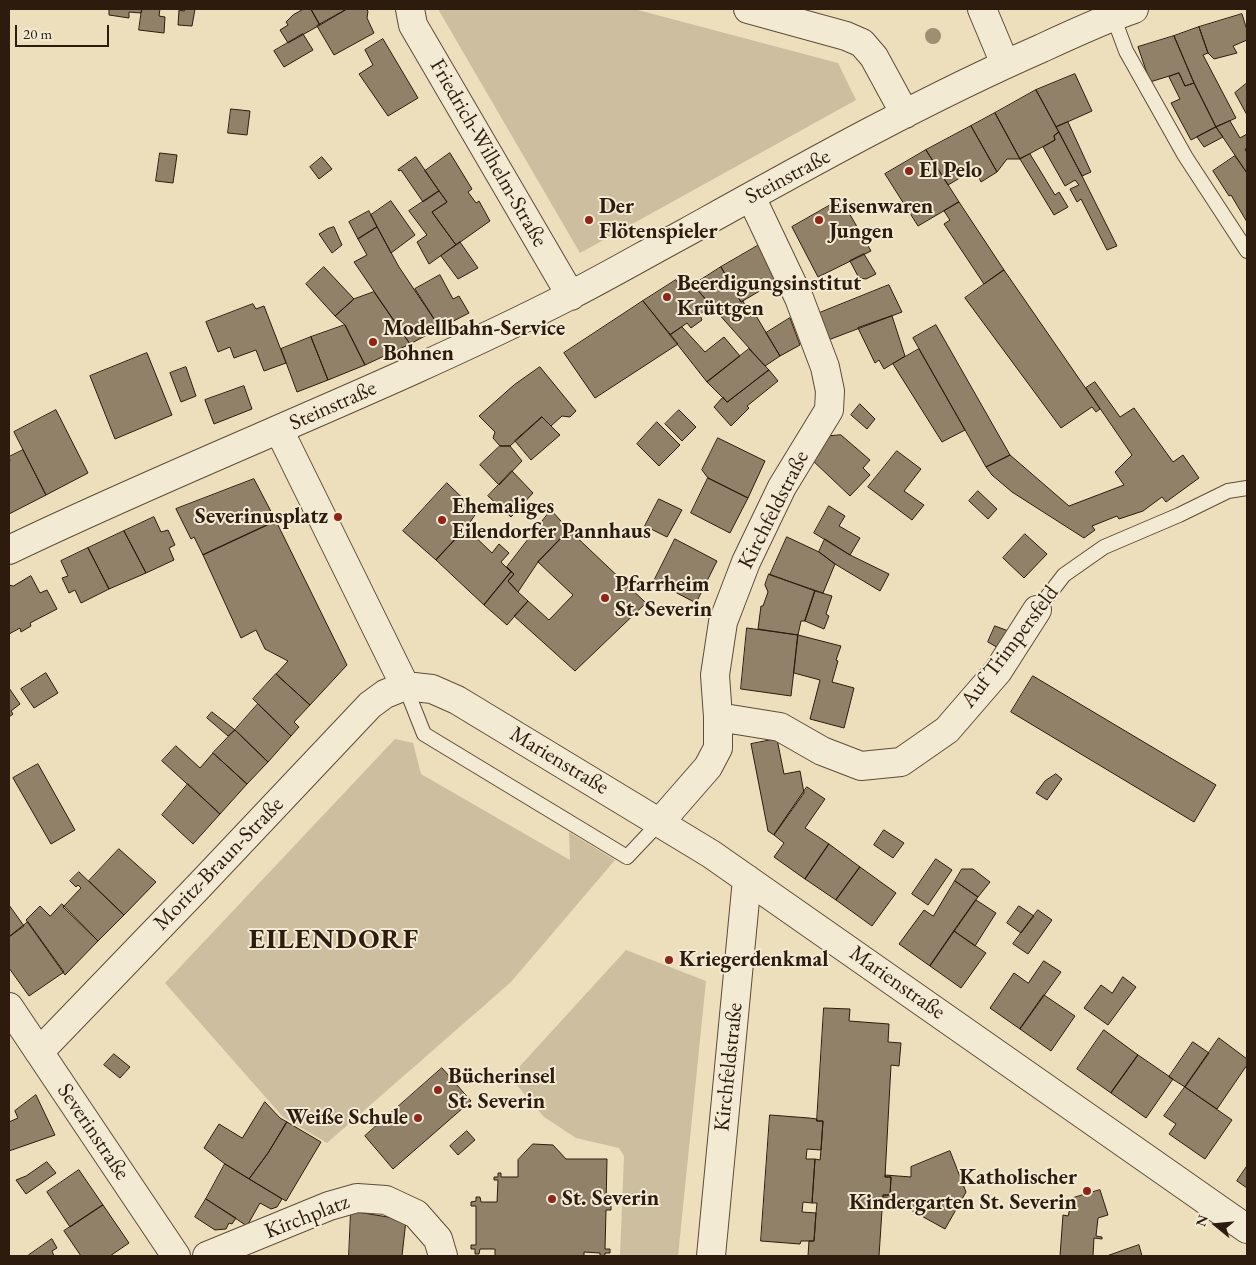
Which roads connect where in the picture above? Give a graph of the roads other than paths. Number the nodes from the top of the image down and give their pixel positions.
1 (410, 9) edge
2 (748, 9) edge
3 (982, 9) edge
4 (1124, 12) edge
5 (1005, 64) junction
6 (905, 114) junction
7 (751, 197) junction
8 (1247, 250) edge
9 (571, 296) junction
10 (280, 430) junction
11 (1247, 488) edge
12 (9, 550) edge
13 (1037, 610) joint
14 (406, 686) junction
15 (718, 717) junction
16 (660, 822) junction
17 (747, 878) junction
18 (9, 1007) edge
19 (39, 1052) junction
20 (1247, 1229) edge
21 (176, 1256) edge
22 (207, 1256) edge
23 (444, 1256) edge
24 (711, 1256) edge

1 - 9 street, Friedrich-Wilhelm-Straße
2 - 6 street
3 - 5 street
4 - 5 street, Steinstraße
4 - 8 lane
5 - 6 street, Steinstraße
6 - 7 street, Steinstraße
7 - 9 street, Steinstraße
7 - 15 street, Kirchfeldstraße
9 - 10 street, Steinstraße
10 - 12 street, Steinstraße
10 - 14 street
11 - 13 lane, Auf Trimpersfeld
13 - 15 street, Auf Trimpersfeld
14 - 16 street, Marienstraße
14 - 16 lane
14 - 19 street, Moritz-Braun-Straße
15 - 16 street, Kirchfeldstraße
16 - 17 street, Marienstraße
17 - 20 street, Marienstraße
17 - 24 street, Kirchfeldstraße
18 - 19 street, Severinstraße
19 - 21 street, Severinstraße
22 - 23 street, Kirchplatz

